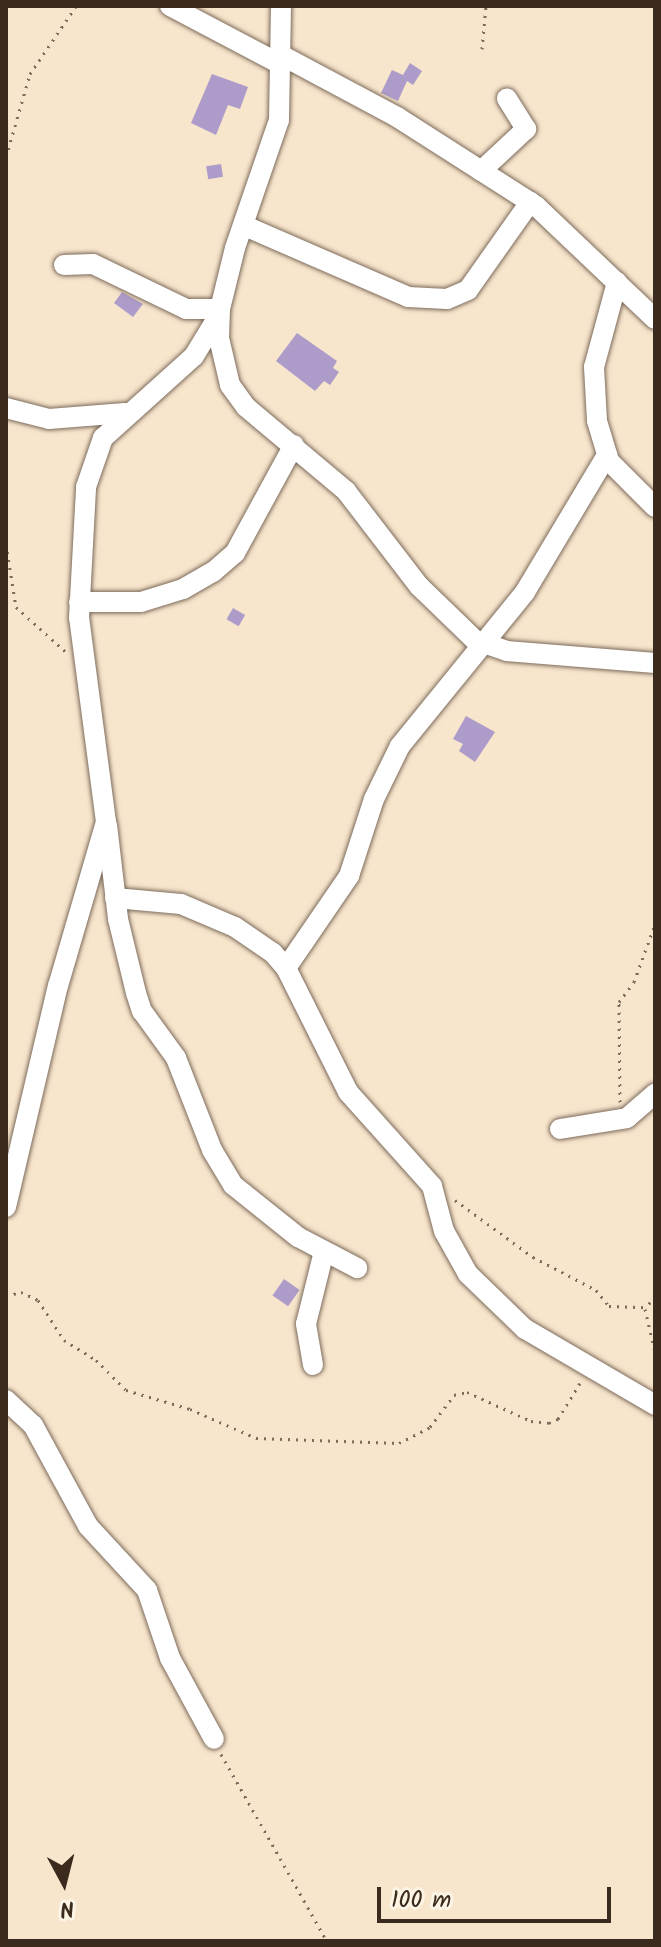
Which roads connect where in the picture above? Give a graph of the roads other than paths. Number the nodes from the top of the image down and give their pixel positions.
1 (170, 6) edge
2 (281, 6) edge
3 (282, 60) junction
4 (507, 99) dead end
5 (481, 171) junction
6 (530, 202) junction
7 (245, 226) junction
8 (64, 265) dead end
9 (617, 282) junction
10 (220, 312) junction
11 (655, 319) edge
12 (6, 408) edge
13 (125, 413) junction
14 (294, 445) junction
15 (607, 455) junction
16 (655, 507) edge
17 (79, 602) junction
18 (487, 644) junction
19 (655, 663) edge
20 (106, 822) junction
21 (115, 898) junction
22 (286, 968) junction
23 (655, 1094) edge
24 (560, 1129) dead end
25 (6, 1207) edge
26 (324, 1251) junction
27 (357, 1268) dead end
28 (313, 1365) dead end
29 (6, 1400) edge
30 (655, 1405) edge
31 (214, 1739) road end

1 - 3 street
2 - 3 street
3 - 5 street
3 - 7 street
4 - 5 street
5 - 6 street
6 - 7 street
6 - 9 street
7 - 10 street
8 - 10 street
9 - 11 street
9 - 15 street
10 - 13 street
10 - 14 street
12 - 13 street
13 - 17 street
14 - 17 street
14 - 18 street
15 - 16 street
15 - 18 street
17 - 20 street
18 - 19 street
18 - 22 street
20 - 21 street
20 - 25 street
21 - 22 street
21 - 26 street
22 - 30 street
23 - 24 street
26 - 27 street
26 - 28 street
29 - 31 street

